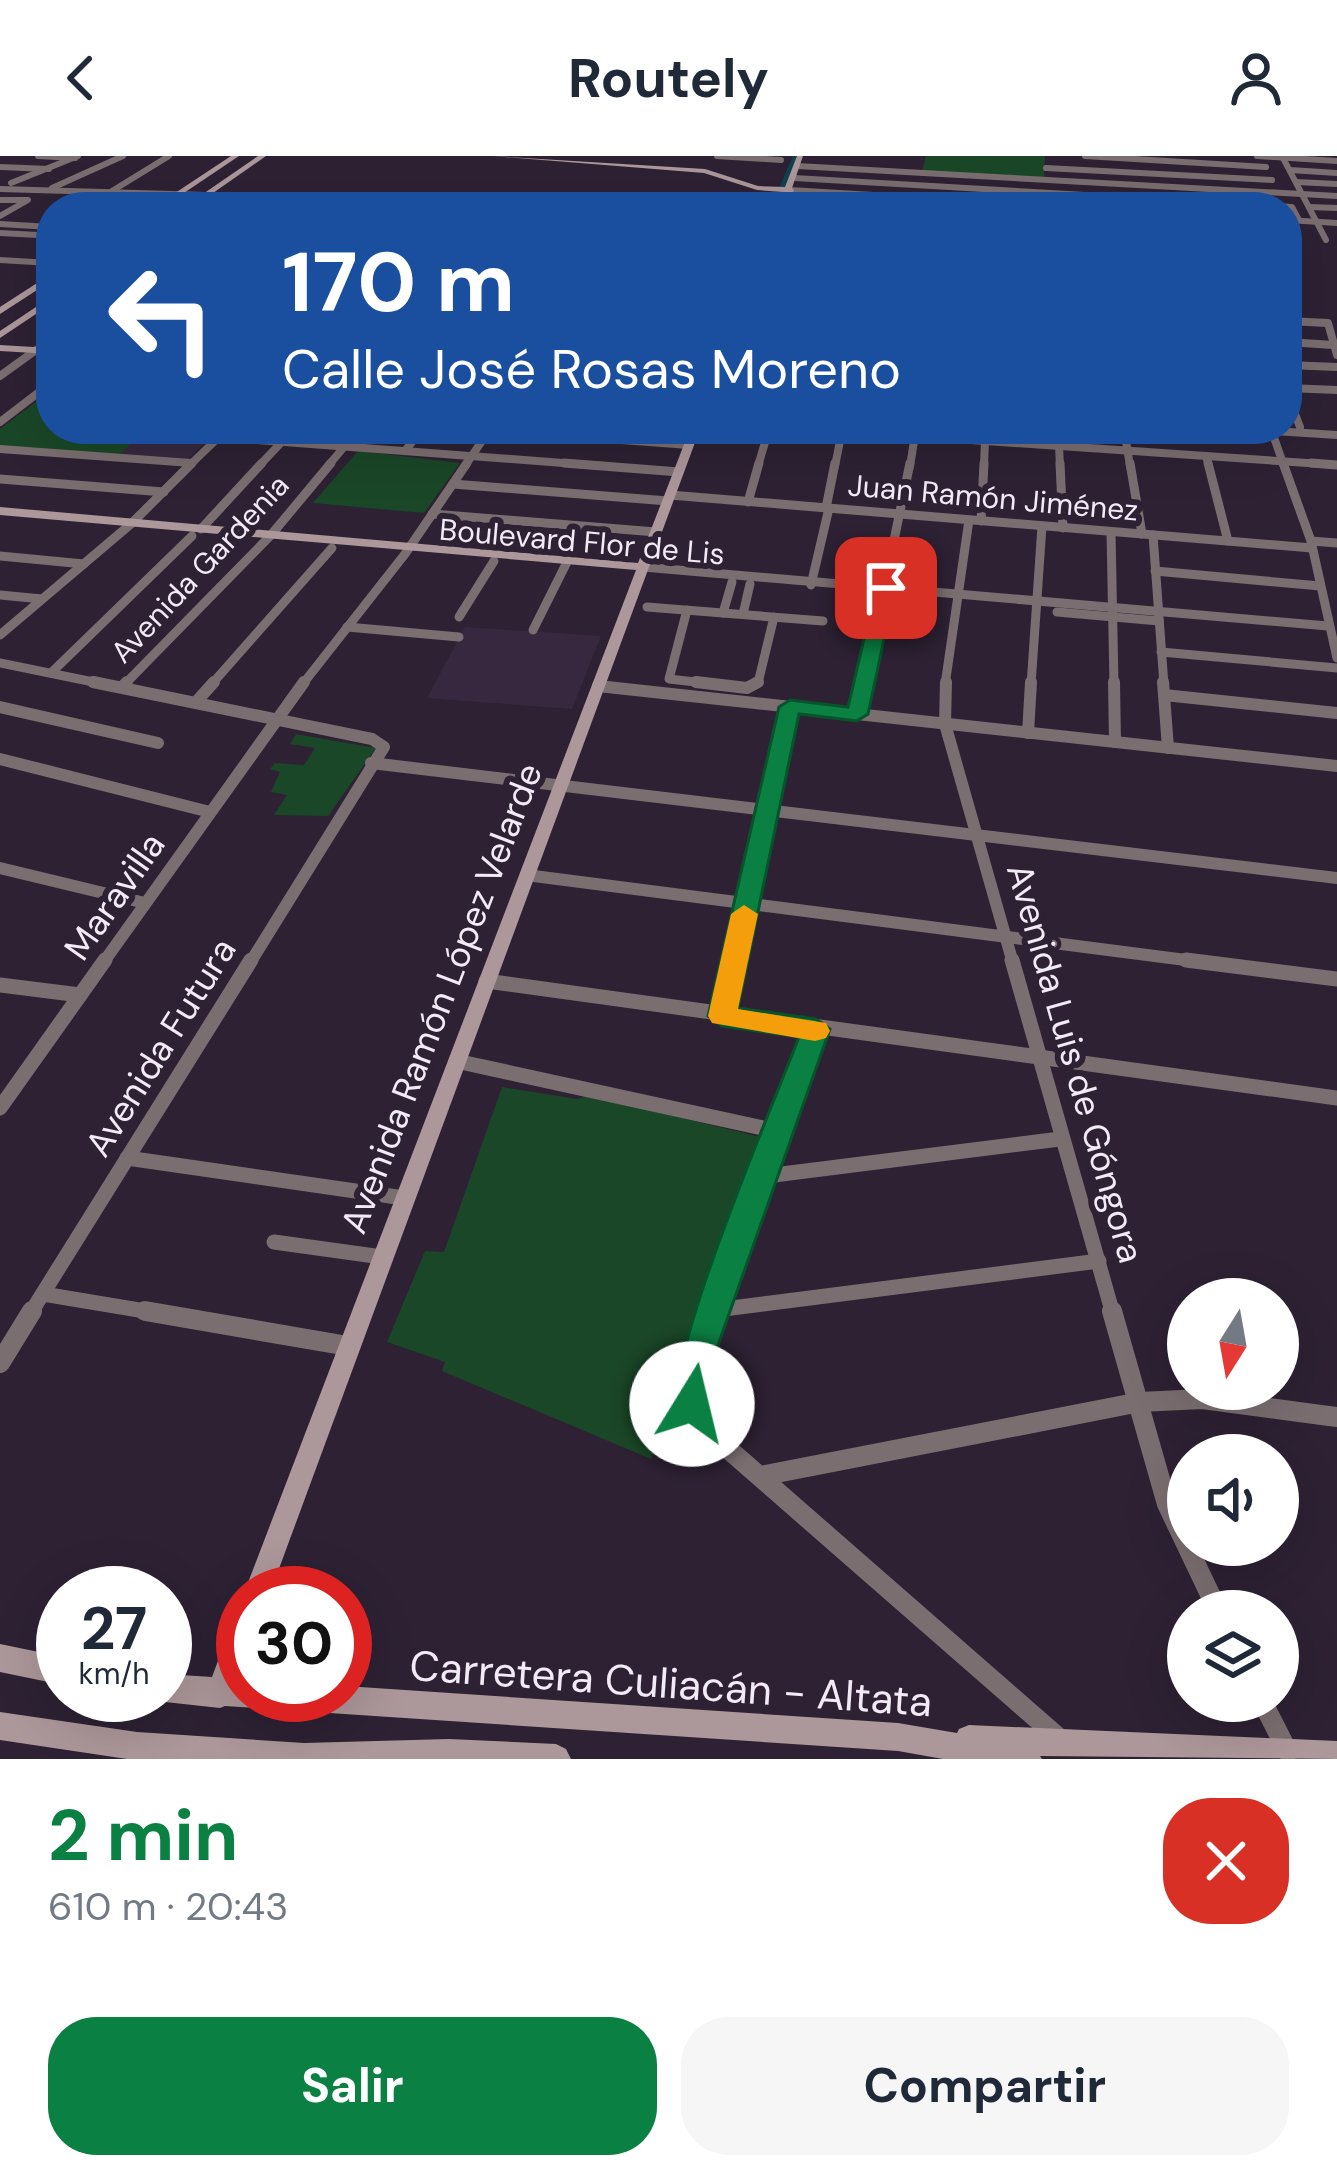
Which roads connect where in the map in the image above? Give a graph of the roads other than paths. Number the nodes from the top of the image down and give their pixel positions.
1 (38, 156) edge
2 (123, 156) edge
3 (169, 156) edge
4 (236, 156) edge
5 (263, 156) edge
6 (495, 156) edge
7 (717, 156) edge
8 (832, 156) edge
9 (876, 156) edge
10 (1047, 156) edge
11 (1085, 156) edge
12 (1257, 156) edge
13 (1269, 156) edge
14 (77, 157) edge
15 (1283, 157) edge
16 (764, 158) edge
17 (781, 160) dead end
18 (1220, 160) edge
19 (798, 161) edge
20 (1337, 161) edge
21 (0, 167) edge
22 (1266, 167) dead end
23 (827, 168) junction
24 (1046, 168) junction
25 (53, 169) junction
26 (870, 170) junction
27 (1290, 170) junction
28 (1337, 173) edge
29 (951, 175) junction
30 (1224, 177) junction
31 (794, 178) junction
32 (1045, 180) junction
33 (1272, 180) dead end
34 (1296, 182) junction
35 (10, 184) junction
36 (67, 184) junction
37 (1337, 184) edge
38 (0, 185) edge
39 (122, 185) junction
40 (948, 187) junction
41 (785, 190) junction
42 (1227, 190) junction
43 (43, 191) junction
44 (112, 191) dead end
45 (54, 192) edge
46 (182, 192) edge
47 (210, 192) edge
48 (810, 192) edge
49 (947, 192) edge
50 (1044, 192) joint
51 (1257, 192) edge
52 (1286, 192) edge
53 (1304, 195) junction
54 (1337, 196) edge
55 (2, 200) edge
56 (1310, 207) junction
57 (1337, 208) edge
58 (0, 220) edge
59 (1302, 220) edge
60 (1316, 221) junction
61 (1337, 223) edge
62 (36, 224) edge
63 (0, 233) edge
64 (17, 234) junction
65 (36, 236) edge
66 (1326, 240) dead end
67 (0, 244) edge
68 (0, 260) edge
69 (36, 262) edge
70 (36, 287) edge
71 (0, 311) edge
72 (36, 311) edge
73 (1302, 322) edge
74 (0, 339) edge
75 (36, 344) edge
76 (1302, 345) edge
77 (1335, 350) edge
78 (36, 353) edge
79 (1302, 365) edge
80 (1337, 368) edge
81 (0, 376) edge
82 (1302, 389) edge
83 (1337, 391) edge
84 (36, 396) edge
85 (33, 398) junction
86 (36, 398) edge
87 (1, 421) edge
88 (1302, 427) edge
89 (1302, 431) edge
90 (1337, 432) edge
91 (211, 444) edge
92 (279, 444) edge
93 (313, 444) edge
94 (410, 444) edge
95 (480, 444) edge
96 (689, 444) edge
97 (765, 444) edge
98 (839, 444) edge
99 (913, 444) edge
100 (985, 444) edge
101 (1029, 444) edge
102 (1126, 444) edge
103 (1277, 444) edge
104 (345, 446) junction
105 (1059, 446) junction
106 (0, 449) edge
107 (1127, 450) junction
108 (405, 451) junction
109 (471, 456) junction
110 (1206, 456) junction
111 (1284, 461) junction
112 (191, 463) junction
113 (1337, 465) edge
114 (679, 472) junction
115 (0, 479) edge
116 (453, 484) junction
117 (164, 492) junction
118 (669, 498) junction
119 (748, 502) junction
120 (827, 508) junction
121 (432, 514) junction
122 (902, 514) junction
123 (0, 515) edge
124 (975, 520) junction
125 (128, 526) junction
126 (1042, 526) junction
127 (1064, 528) junction
128 (197, 532) junction
129 (656, 532) junction
130 (1111, 532) junction
131 (1147, 535) junction
132 (267, 538) junction
133 (1228, 541) junction
134 (1337, 543) edge
135 (1312, 544) junction
136 (332, 548) junction
137 (407, 550) junction
138 (0, 556) edge
139 (494, 561) junction
140 (84, 564) junction
141 (567, 564) junction
142 (642, 570) junction
143 (1155, 571) junction
144 (732, 582) junction
145 (750, 584) junction
146 (811, 585) junction
147 (1320, 586) junction
148 (885, 592) junction
149 (0, 595) edge
150 (959, 598) junction
151 (42, 599) junction
152 (1036, 605) junction
153 (647, 607) dead end
154 (687, 610) junction
155 (1113, 612) junction
156 (723, 613) junction
157 (743, 614) junction
158 (1159, 616) junction
159 (459, 617) dead end
160 (774, 617) junction
161 (823, 621) dead end
162 (1328, 626) junction
163 (347, 627) junction
164 (533, 630) dead end
165 (0, 635) edge
166 (459, 637) dead end
167 (1336, 651) edge
168 (1161, 652) junction
169 (0, 663) edge
170 (1337, 668) edge
171 (51, 674) junction
172 (598, 686) junction
173 (122, 687) junction
174 (1164, 695) junction
175 (196, 702) junction
176 (0, 707) edge
177 (790, 707) junction
178 (1337, 713) edge
179 (857, 714) junction
180 (276, 718) junction
181 (945, 724) junction
182 (1028, 733) junction
183 (158, 742) dead end
184 (1114, 742) junction
185 (1168, 748) junction
186 (0, 759) edge
187 (371, 763) junction
188 (1337, 766) edge
189 (560, 786) junction
190 (768, 808) junction
191 (210, 812) junction
192 (978, 834) junction
193 (0, 868) edge
194 (526, 874) junction
195 (1337, 878) edge
196 (145, 903) junction
197 (747, 903) junction
198 (1002, 937) junction
199 (1337, 979) edge
200 (486, 981) junction
201 (0, 986) edge
202 (80, 995) junction
203 (722, 1016) junction
204 (816, 1029) junction
205 (1037, 1060) junction
206 (456, 1061) junction
207 (1337, 1098) edge
208 (0, 1108) edge
209 (781, 1132) junction
210 (1060, 1138) junction
211 (127, 1157) junction
212 (766, 1176) junction
213 (404, 1198) junction
214 (274, 1242) dead end
215 (382, 1257) junction
216 (1099, 1261) junction
217 (43, 1294) junction
218 (716, 1310) junction
219 (348, 1346) junction
220 (0, 1363) edge
221 (1140, 1402) junction
222 (1337, 1417) edge
223 (761, 1476) junction
224 (267, 1566) edge
225 (1207, 1590) edge
226 (0, 1658) edge
227 (36, 1665) edge
228 (372, 1704) edge
229 (1272, 1722) edge
230 (0, 1726) edge
231 (898, 1737) junction
232 (1064, 1743) junction
233 (134, 1752) edge
234 (1288, 1753) junction
235 (170, 1754) edge
236 (1337, 1755) edge
237 (312, 1757) edge
238 (554, 1759) edge
239 (1027, 1759) edge

1 - 14 street
2 - 36 street
3 - 39 street
4 - 46 street
5 - 47 street
6 - 41 street
7 - 16 street
8 - 23 street
9 - 26 street
10 - 24 street
11 - 18 street
12 - 13 street
13 - 15 street
13 - 52 street
14 - 25 street
15 - 20 street
15 - 27 street
16 - 17 street
18 - 22 street
18 - 30 street
19 - 23 street
19 - 31 street
21 - 25 street
23 - 26 street
24 - 30 street
24 - 32 street
25 - 35 street
26 - 29 street
27 - 28 street
27 - 34 street
29 - 32 street
29 - 40 street
30 - 33 street
30 - 42 street
31 - 40 street
31 - 41 street
32 - 42 street
32 - 50 street
34 - 37 street
34 - 53 street
35 - 38 street
35 - 43 street
36 - 39 street
36 - 43 street
38 - 43 street
39 - 44 street
40 - 49 street
40 - 50 street
41 - 48 street
42 - 51 street
43 - 45 street
53 - 54 street
53 - 56 street
55 - 58 street
56 - 57 street
56 - 60 street
58 - 62 street
59 - 60 street
60 - 61 street
60 - 66 street
63 - 64 street
64 - 65 street
64 - 67 street
68 - 69 street
70 - 71 street
72 - 74 street
73 - 77 street
74 - 75 street
76 - 77 street
78 - 81 street
79 - 80 street
82 - 83 street
84 - 85 street
85 - 86 street
85 - 87 street
88 - 90 street
89 - 90 street
91 - 112 street
92 - 128 street
93 - 104 street
94 - 108 street
95 - 109 street, Maravilla
96 - 114 street, Avenida Ramón López Velarde
97 - 119 street
98 - 120 street
99 - 122 street
100 - 124 street, Avenida Luis de Góngora
101 - 105 street
102 - 107 street
103 - 111 street
104 - 108 street
104 - 132 street, Avenida Gardenia
105 - 107 street
105 - 127 street
106 - 112 street
107 - 110 street
107 - 131 street
108 - 109 street
109 - 114 street
109 - 116 street, Maravilla
110 - 111 street
110 - 133 street
111 - 113 street
111 - 135 street
112 - 117 street
114 - 118 street, Avenida Ramón López Velarde
115 - 117 street
116 - 118 street, Juan Ramón Jiménez
116 - 121 street, Maravilla
117 - 125 street
118 - 119 street, Juan Ramón Jiménez
118 - 129 street, Avenida Ramón López Velarde
119 - 120 street, Juan Ramón Jiménez
120 - 122 street, Juan Ramón Jiménez
120 - 146 street
121 - 129 street
121 - 137 street, Maravilla
122 - 124 street, Juan Ramón Jiménez
122 - 148 street
123 - 125 street, Boulevard Flor de Lis
124 - 126 street, Juan Ramón Jiménez
124 - 150 street, Avenida Luis de Góngora
125 - 128 street, Boulevard Flor de Lis
125 - 140 street
126 - 127 street, Juan Ramón Jiménez
126 - 152 street
127 - 130 street, Juan Ramón Jiménez
128 - 132 street, Boulevard Flor de Lis
128 - 171 street
129 - 142 street, Avenida Ramón López Velarde
130 - 131 street, Juan Ramón Jiménez
130 - 155 street
131 - 133 street, Juan Ramón Jiménez
131 - 143 street
132 - 136 street, Boulevard Flor de Lis
132 - 137 street, Boulevard Flor de Lis
132 - 173 street, Avenida Gardenia
133 - 135 street, Juan Ramón Jiménez
134 - 135 street, Juan Ramón Jiménez
135 - 147 street
136 - 137 street, Boulevard Flor de Lis
136 - 175 street
137 - 139 street, Boulevard Flor de Lis
137 - 141 street, Boulevard Flor de Lis
137 - 163 street, Maravilla
138 - 140 street
139 - 141 street, Boulevard Flor de Lis
139 - 159 street
140 - 151 street
141 - 142 street, Boulevard Flor de Lis
141 - 164 street
142 - 144 street, Boulevard Flor de Lis
142 - 146 street, Boulevard Flor de Lis
142 - 172 street, Avenida Ramón López Velarde
143 - 147 street
143 - 158 street
144 - 145 street, Boulevard Flor de Lis
144 - 156 street
145 - 146 street, Boulevard Flor de Lis
145 - 157 street
146 - 148 street, Boulevard Flor de Lis
147 - 162 street
148 - 150 street, Boulevard Flor de Lis
148 - 179 street
149 - 151 street
150 - 152 street, Boulevard Flor de Lis
150 - 181 street, Avenida Luis de Góngora
151 - 165 street
152 - 155 street, Boulevard Flor de Lis
152 - 182 street
153 - 154 street
154 - 156 street
154 - 160 street
155 - 158 street, Boulevard Flor de Lis
155 - 184 street
156 - 157 street
157 - 160 street
158 - 162 street, Boulevard Flor de Lis
158 - 168 street
160 - 161 street
162 - 167 street
163 - 166 street
163 - 180 street, Maravilla
168 - 170 street
168 - 174 street
169 - 171 street
171 - 173 street
172 - 177 street
172 - 189 street, Avenida Ramón López Velarde
173 - 175 street
174 - 178 street
174 - 185 street
175 - 180 street
176 - 183 street
177 - 179 street
177 - 190 street
179 - 181 street
180 - 187 street
180 - 191 street, Maravilla
181 - 182 street
181 - 192 street, Avenida Luis de Góngora
182 - 184 street
184 - 185 street
185 - 188 street
186 - 191 street
187 - 189 street
187 - 211 street, Avenida Futura
189 - 190 street
189 - 194 street, Avenida Ramón López Velarde
190 - 192 street
190 - 197 street
191 - 196 street, Maravilla
192 - 195 street
192 - 198 street, Avenida Luis de Góngora
193 - 196 street
194 - 197 street
194 - 200 street, Avenida Ramón López Velarde
196 - 202 street, Maravilla
197 - 198 street
197 - 203 street
198 - 199 street
198 - 205 street, Avenida Luis de Góngora
200 - 203 street
200 - 206 street, Avenida Ramón López Velarde
201 - 202 street
202 - 208 street, Maravilla
203 - 204 street
204 - 205 street
204 - 209 street
205 - 207 street
205 - 210 street, Avenida Luis de Góngora
206 - 209 street
206 - 213 street, Avenida Ramón López Velarde
209 - 212 street
210 - 212 street
210 - 216 street, Avenida Luis de Góngora
211 - 213 street
211 - 217 street, Avenida Futura
212 - 218 street
213 - 215 street, Avenida Ramón López Velarde
214 - 215 street
215 - 219 street, Avenida Ramón López Velarde
216 - 218 street
216 - 221 street, Avenida Luis de Góngora
217 - 219 street
217 - 220 street, Avenida Futura
218 - 223 street
219 - 224 street, Avenida Ramón López Velarde
221 - 222 street
221 - 223 street
221 - 225 street, Avenida Luis de Góngora
223 - 232 street
226 - 227 street
228 - 231 street, Carretera Culiacán - Altata
229 - 234 street
230 - 233 street
231 - 232 street
231 - 239 street, Carretera Culiacán - Altata
232 - 234 street
233 - 235 street
234 - 236 street
235 - 237 street
237 - 238 street

